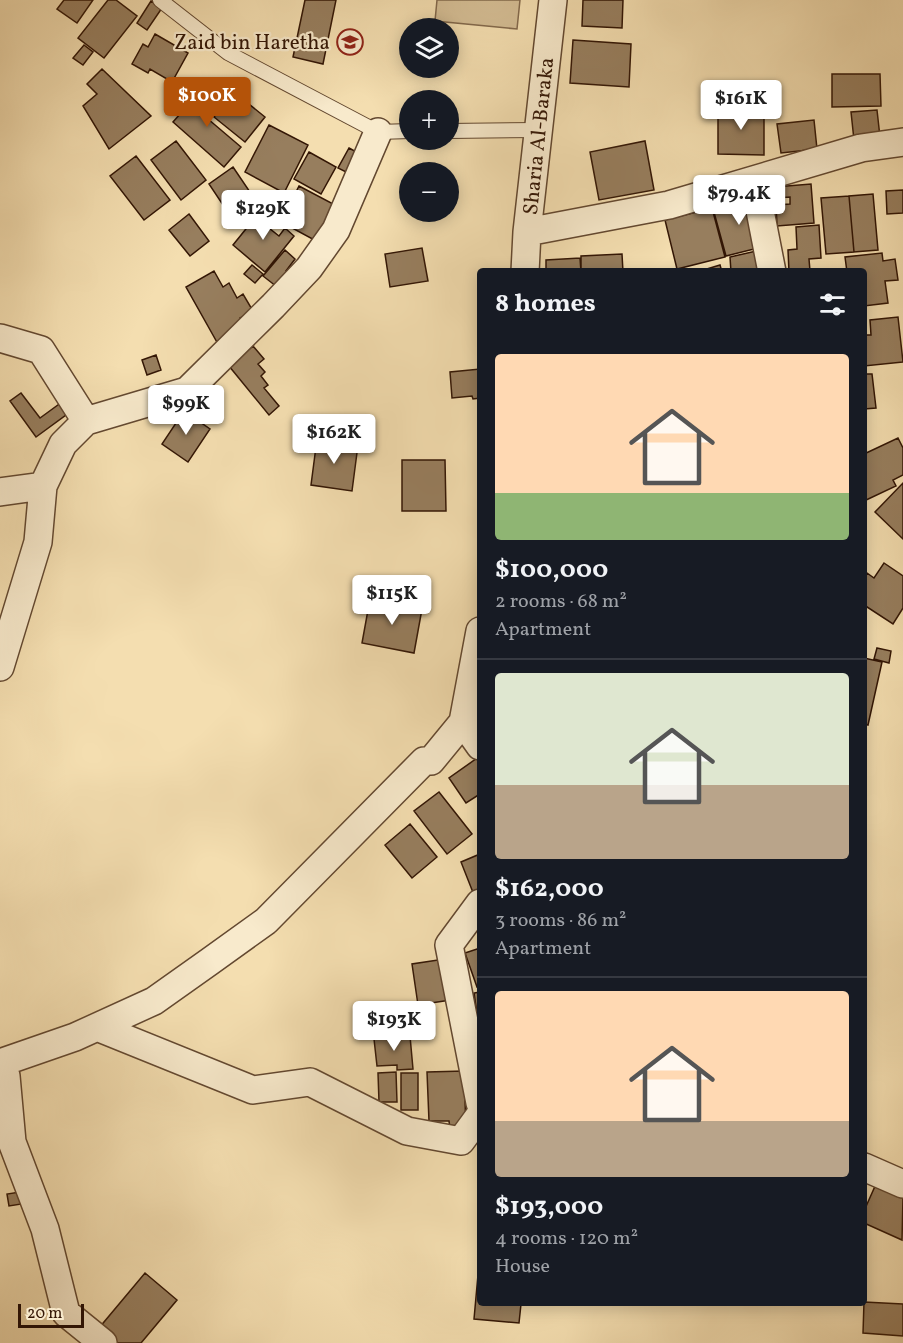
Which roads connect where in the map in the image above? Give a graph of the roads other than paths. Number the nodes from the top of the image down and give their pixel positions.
1 (160, 0) edge
2 (553, 0) edge
3 (539, 130) junction
4 (399, 131) edge
5 (459, 131) edge
6 (378, 132) junction
7 (903, 142) edge
8 (754, 180) junction
9 (527, 232) junction
10 (525, 268) edge
11 (771, 268) edge
12 (0, 338) edge
13 (86, 421) junction
14 (43, 486) junction
15 (0, 492) edge
16 (477, 647) edge
17 (0, 667) edge
18 (463, 722) junction
19 (477, 742) edge
20 (477, 907) edge
21 (97, 1027) junction
22 (0, 1064) edge
23 (477, 1088) edge
24 (477, 1118) edge
25 (867, 1168) edge
26 (903, 1184) edge
27 (103, 1343) edge

1 - 6 lane
2 - 3 street, Sharia Al-Baraka
3 - 5 lane
3 - 9 street, Sharia Al-Baraka
4 - 6 lane
6 - 13 street
7 - 8 street
8 - 9 street
8 - 11 street
9 - 10 street, Sharia Al-Baraka
12 - 13 street
13 - 14 street
14 - 15 street
14 - 17 street
16 - 18 street
18 - 19 street
18 - 21 street
20 - 23 street
21 - 22 street
21 - 24 street
22 - 27 street
25 - 26 street

